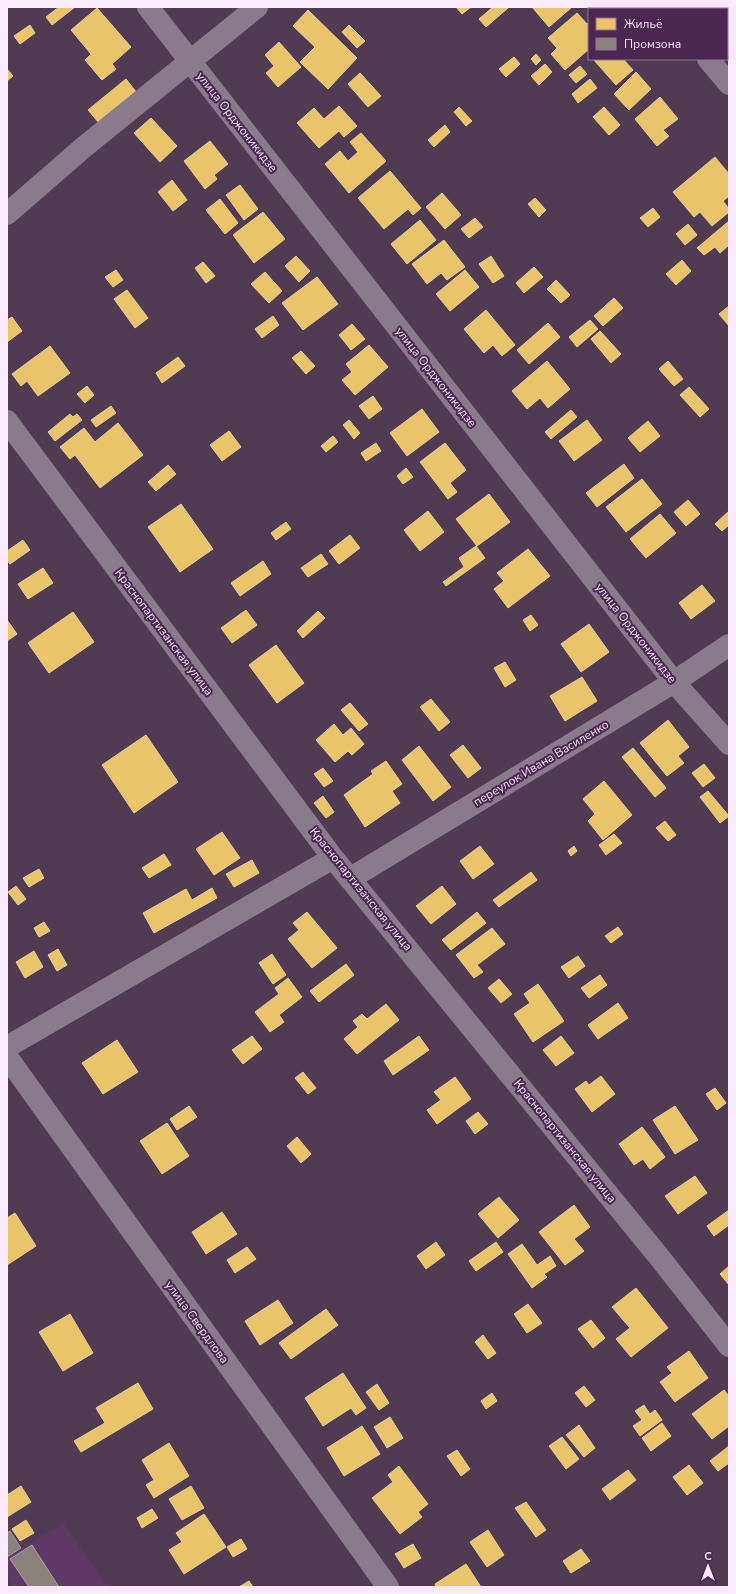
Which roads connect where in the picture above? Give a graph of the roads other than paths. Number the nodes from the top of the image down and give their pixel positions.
1 (148, 7) edge
2 (257, 7) edge
3 (709, 60) edge
4 (190, 62) junction
5 (729, 84) edge
6 (7, 214) edge
7 (7, 421) edge
8 (729, 645) edge
9 (674, 682) junction
10 (729, 744) edge
11 (333, 858) junction
12 (351, 878) junction
13 (7, 1047) edge
14 (7, 1057) edge
15 (729, 1346) edge
16 (388, 1587) edge

1 - 4 street, улица Орджоникидзе
2 - 4 street
3 - 5 street
4 - 6 street
4 - 9 street, улица Орджоникидзе
7 - 11 street, Краснопартизанская улица
8 - 9 street, переулок Ивана Василенко
9 - 10 street, улица Орджоникидзе
9 - 12 street, переулок Ивана Василенко
11 - 12 street, Краснопартизанская улица
11 - 13 street
12 - 15 street, Краснопартизанская улица
14 - 16 street, улица Свердлова

